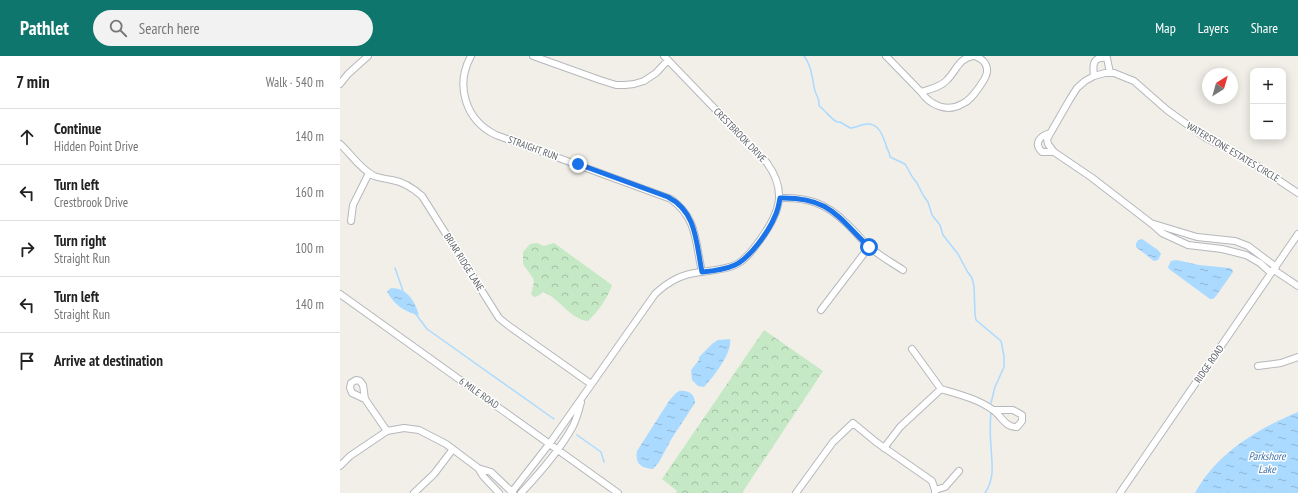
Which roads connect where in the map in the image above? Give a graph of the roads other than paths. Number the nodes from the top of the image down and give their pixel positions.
1 (368, 56) edge
2 (471, 56) edge
3 (533, 56) edge
4 (886, 56) edge
5 (974, 56) edge
6 (666, 58) edge
7 (1110, 73) junction
8 (1094, 76) junction
9 (340, 84) edge
10 (921, 92) junction
11 (1050, 133) junction
12 (340, 144) edge
13 (1054, 152) junction
14 (368, 173) junction
15 (1298, 193) edge
16 (780, 198) junction
17 (351, 221) dead end
18 (1152, 224) junction
19 (1298, 234) edge
20 (1206, 238) junction
21 (869, 247) junction
22 (1204, 248) junction
23 (903, 270) dead end
24 (1274, 270) junction
25 (702, 272) junction
26 (1298, 286) edge
27 (340, 294) edge
28 (821, 310) dead end
29 (912, 349) dead end
30 (1298, 357) edge
31 (1258, 366) dead end
32 (591, 384) junction
33 (941, 389) junction
34 (582, 398) junction
35 (365, 399) dead end
36 (994, 410) dead end
37 (387, 431) junction
38 (550, 443) junction
39 (884, 448) junction
40 (453, 449) junction
41 (557, 449) junction
42 (340, 466) edge
43 (478, 468) junction
44 (959, 470) dead end
45 (935, 491) edge
46 (414, 493) edge
47 (499, 493) edge
48 (512, 493) edge
49 (521, 493) edge
50 (618, 493) edge
51 (796, 493) edge
52 (1120, 493) edge

1 - 9 street
2 - 25 street, STRAIGHT RUN
3 - 6 street
4 - 10 street
5 - 10 street
5 - 10 street
6 - 16 street, CRESTBROOK DRIVE
7 - 8 street, WATERSTONE ESTATES CIRCLE
7 - 8 street
7 - 15 street, WATERSTONE ESTATES CIRCLE
8 - 11 street, WATERSTONE ESTATES CIRCLE
11 - 13 street
11 - 13 street, WATERSTONE ESTATES CIRCLE
12 - 14 street, BRIAR RIDGE LANE
13 - 18 street, WATERSTONE ESTATES CIRCLE
14 - 17 street
14 - 32 street, BRIAR RIDGE LANE
16 - 21 street
16 - 25 street, CRESTBROOK DRIVE
18 - 20 street, WATERSTONE ESTATES CIRCLE
18 - 22 street, WATERSTONE ESTATES CIRCLE
19 - 24 street, RIDGE ROAD
20 - 22 street
20 - 24 street, WATERSTONE ESTATES CIRCLE
21 - 23 street
21 - 28 street
22 - 24 street, WATERSTONE ESTATES CIRCLE
24 - 26 street
24 - 52 street, RIDGE ROAD
25 - 32 street, CRESTBROOK DRIVE
27 - 38 street, 6 MILE ROAD
29 - 33 street
30 - 31 street
32 - 34 street, CRESTBROOK DRIVE
33 - 36 street
33 - 39 street
34 - 38 street, CRESTBROOK DRIVE
34 - 41 street, CRESTBROOK DRIVE
35 - 37 street
37 - 40 street
37 - 42 street
38 - 41 street, 6 MILE ROAD
38 - 48 street, CRESTBROOK DRIVE
39 - 45 street
39 - 51 street
40 - 43 street
40 - 46 street
41 - 49 street, CRESTBROOK DRIVE
41 - 50 street, 6 MILE ROAD
43 - 47 street
43 - 48 street
44 - 45 street

